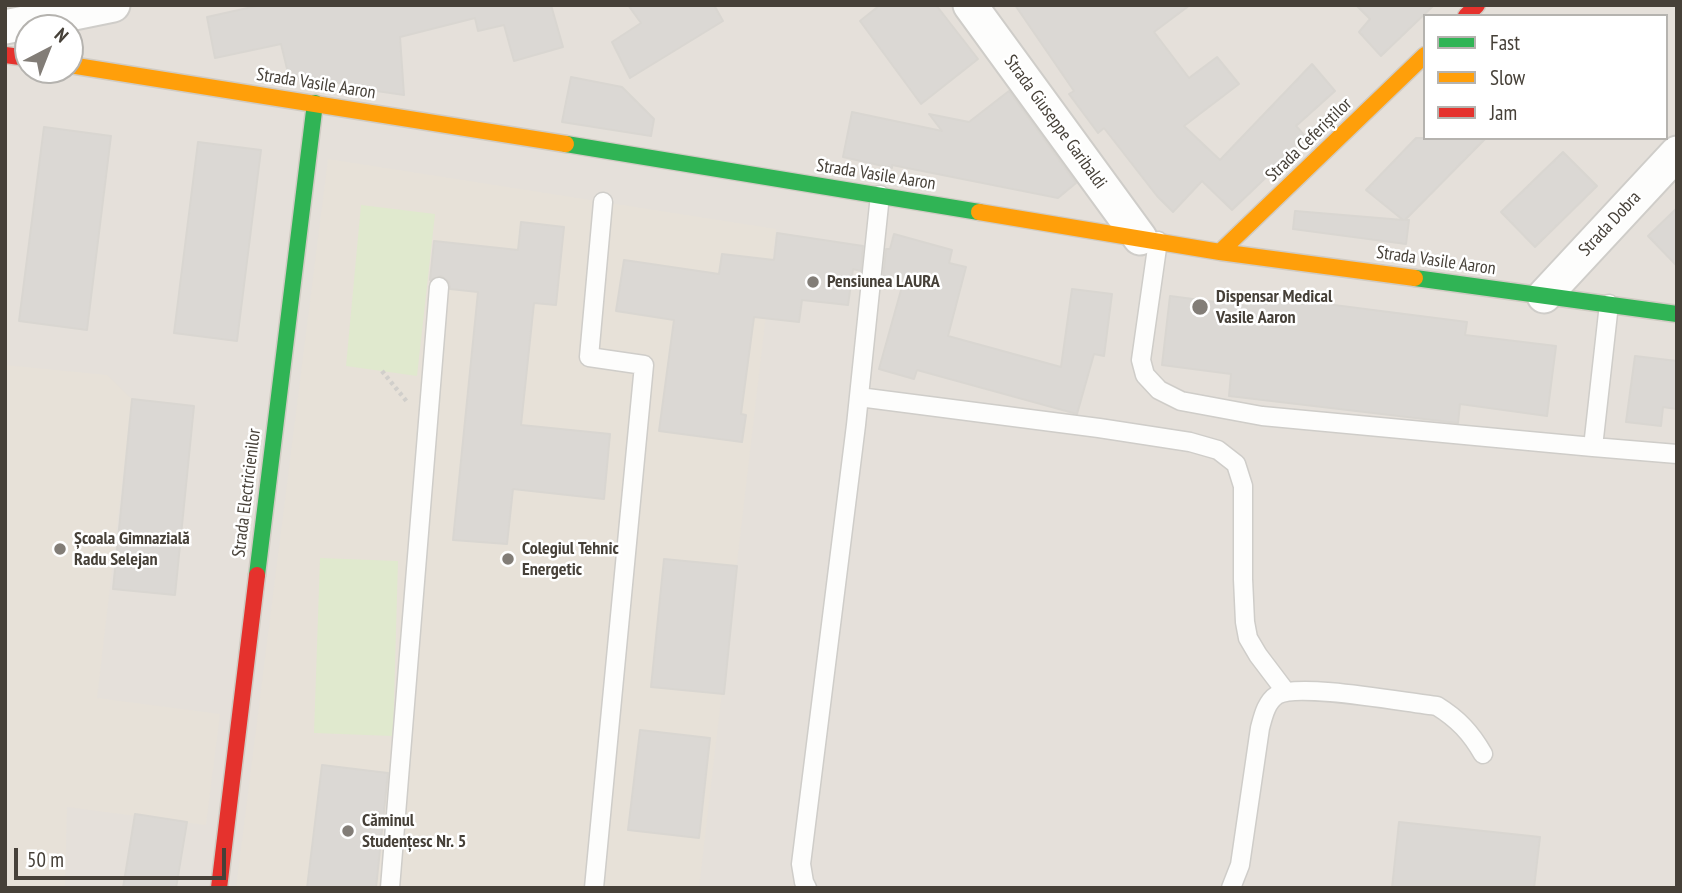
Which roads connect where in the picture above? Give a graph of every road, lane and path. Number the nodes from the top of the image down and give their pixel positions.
1 (113, 5) edge
2 (970, 5) edge
3 (5, 27) edge
4 (1423, 57) edge
5 (84, 67) edge
6 (314, 103) junction
7 (1677, 153) edge
8 (880, 195) junction
9 (603, 202) dead end
10 (1149, 239) junction
11 (1220, 251) junction
12 (439, 288) dead end
13 (1544, 296) junction
14 (1609, 304) junction
15 (1677, 314) edge
16 (859, 397) junction
17 (1593, 447) junction
18 (1677, 454) edge
19 (1286, 692) junction
20 (1483, 754) dead end
21 (219, 888) edge
22 (390, 888) edge
23 (594, 888) edge
24 (807, 888) edge
25 (1231, 888) edge

1 - 3 street
2 - 10 street, Strada Giuseppe Garibaldi
4 - 11 street, Strada Ceferiștilor
5 - 6 street, Strada Vasile Aaron
6 - 8 street, Strada Vasile Aaron
6 - 21 street, Strada Electricienilor
7 - 13 street, Strada Dobra
8 - 10 street, Strada Vasile Aaron
8 - 16 lane
9 - 23 lane
10 - 11 street, Strada Vasile Aaron
10 - 17 lane
11 - 13 street, Strada Vasile Aaron
12 - 22 lane
13 - 14 street, Strada Vasile Aaron
14 - 15 street, Strada Vasile Aaron
14 - 17 lane
16 - 19 lane
16 - 24 lane
17 - 18 lane
19 - 20 lane
19 - 25 lane

